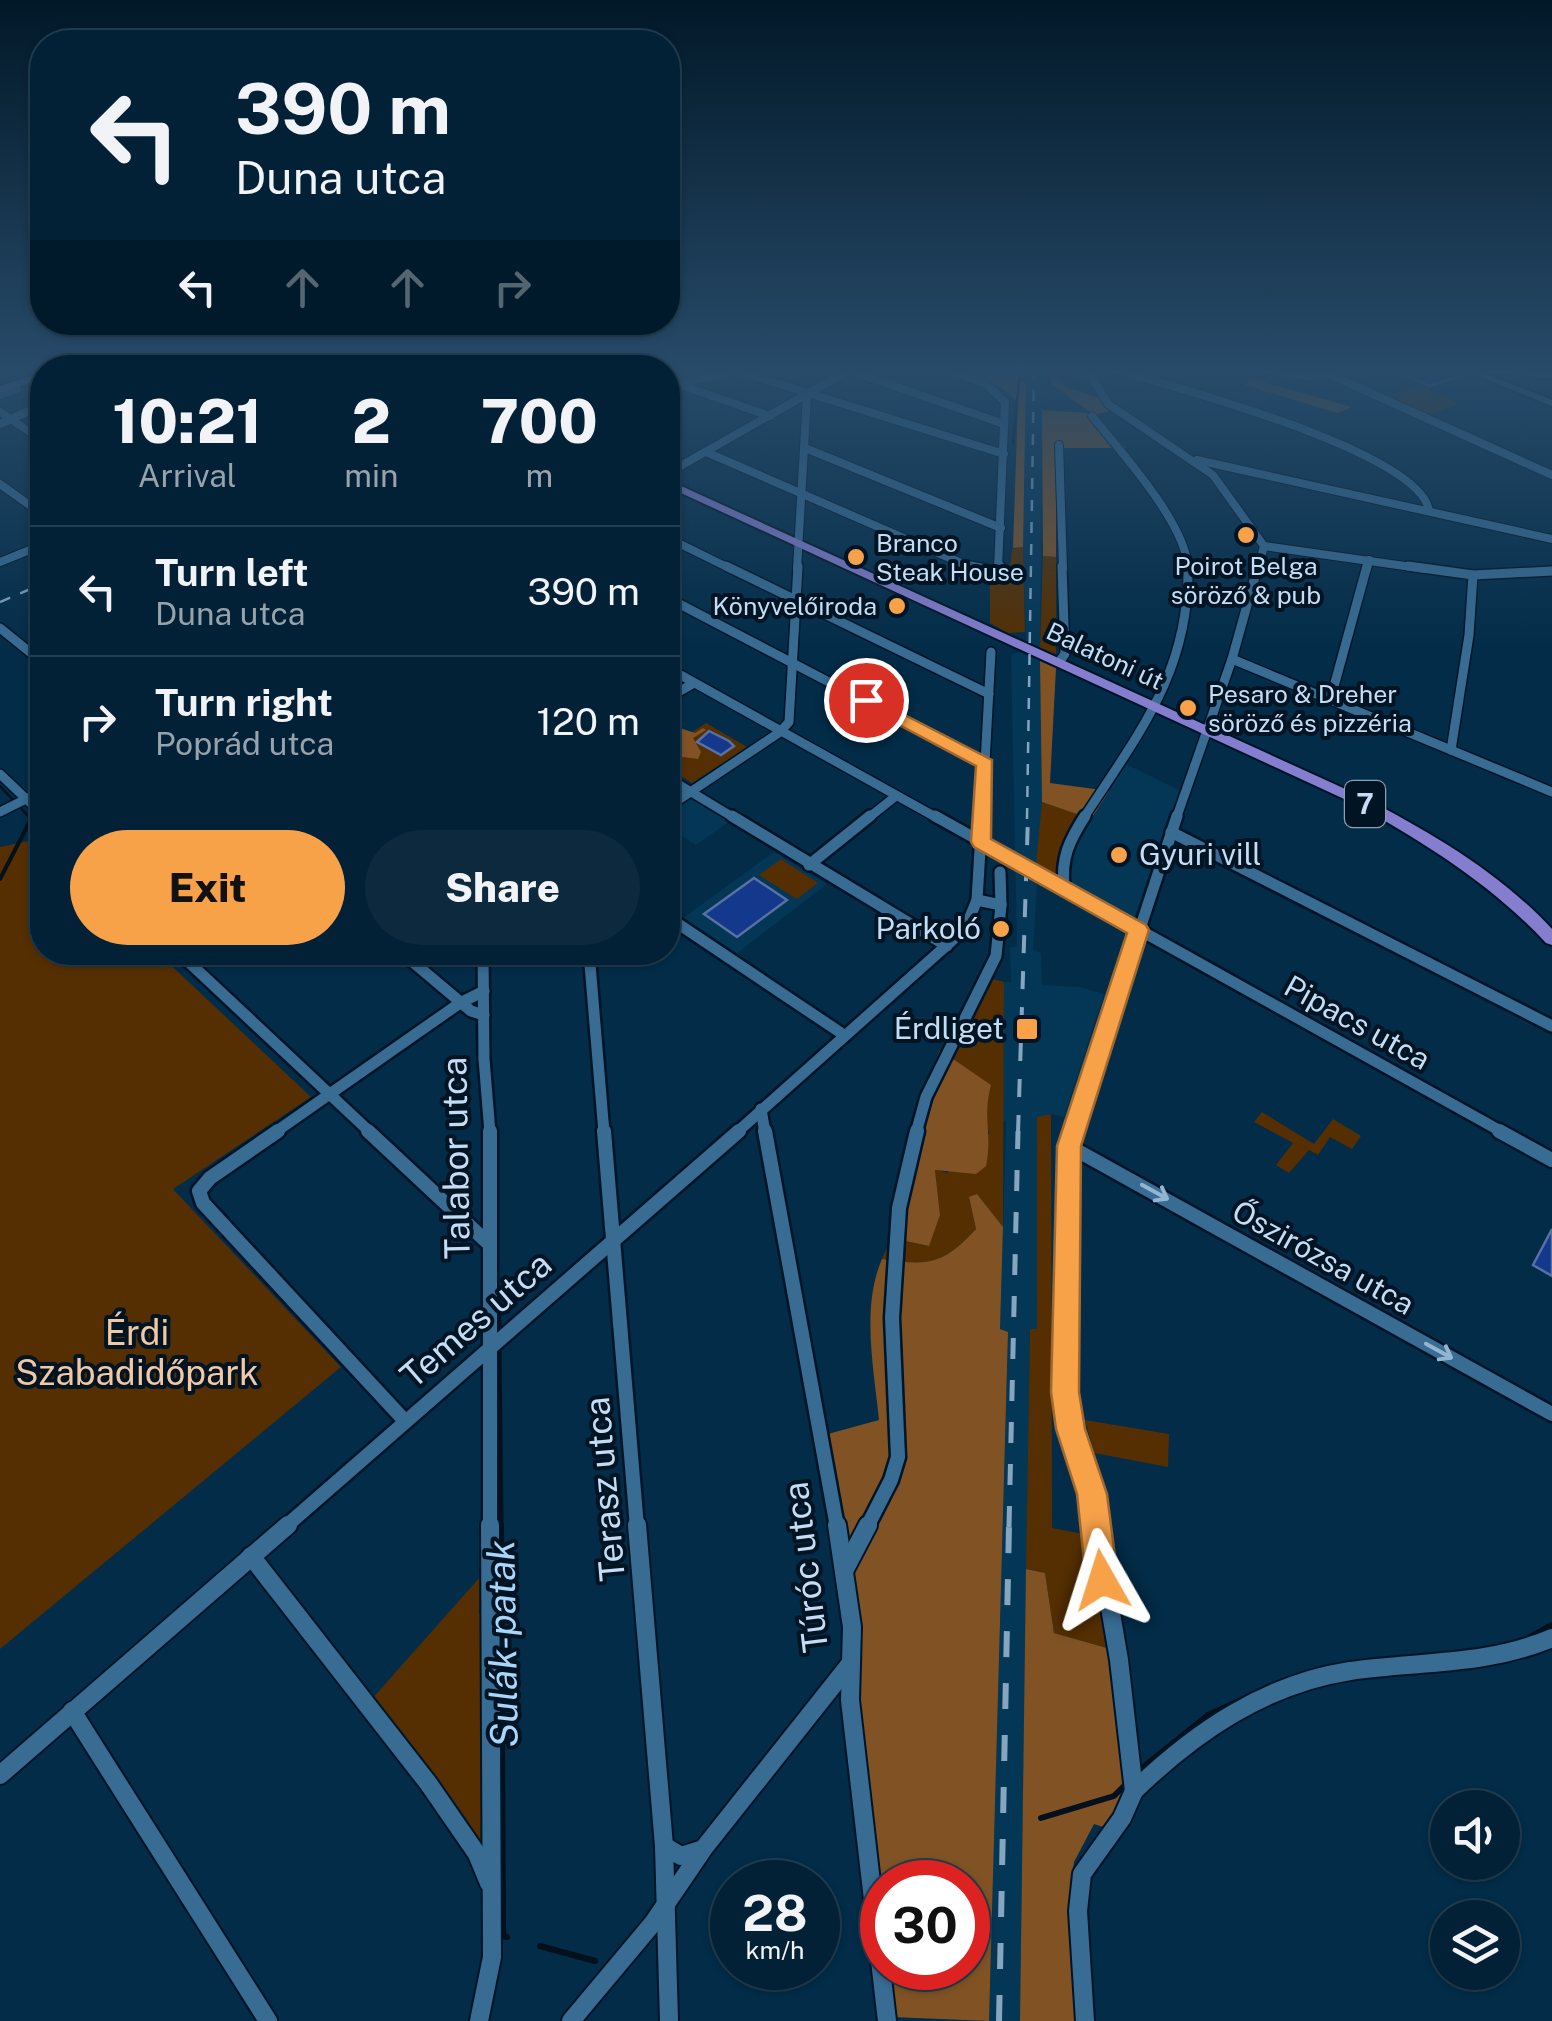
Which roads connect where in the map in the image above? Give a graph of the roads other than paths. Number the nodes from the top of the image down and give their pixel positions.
1 (731, 462) edge
2 (804, 462) edge
3 (840, 462) edge
4 (1004, 462) edge
5 (1060, 462) edge
6 (1129, 462) edge
7 (1197, 462) edge
8 (1210, 462) edge
9 (1382, 462) edge
10 (1523, 462) edge
11 (1226, 466) junction
12 (1213, 475) junction
13 (1552, 475) edge
14 (0, 484) edge
15 (680, 488) edge
16 (802, 492) junction
17 (30, 505) edge
18 (1428, 512) junction
19 (1001, 528) junction
20 (1552, 540) edge
21 (798, 542) junction
22 (680, 544) edge
23 (1264, 546) junction
24 (30, 550) edge
25 (1369, 560) junction
26 (0, 562) edge
27 (1552, 571) edge
28 (1473, 575) junction
29 (794, 600) junction
30 (680, 604) edge
31 (0, 628) edge
32 (30, 652) edge
33 (991, 652) dead end
34 (1232, 659) junction
35 (1059, 662) junction
36 (792, 664) junction
37 (680, 675) edge
38 (694, 683) junction
39 (680, 691) edge
40 (989, 694) junction
41 (1326, 698) junction
42 (1156, 706) junction
43 (1205, 730) junction
44 (780, 732) junction
45 (1451, 750) junction
46 (986, 764) junction
47 (0, 774) edge
48 (1552, 777) edge
49 (680, 786) edge
50 (689, 792) junction
51 (1551, 792) edge
52 (30, 796) edge
53 (896, 796) junction
54 (0, 798) edge
55 (26, 798) junction
56 (680, 798) edge
57 (30, 802) edge
58 (5, 809) edge
59 (1171, 832) junction
60 (981, 842) junction
61 (809, 865) junction
62 (1000, 872) dead end
63 (1064, 888) junction
64 (977, 900) junction
65 (1000, 905) junction
66 (680, 924) edge
67 (1138, 930) junction
68 (1552, 939) edge
69 (947, 946) junction
70 (192, 965) edge
71 (416, 965) edge
72 (483, 965) edge
73 (590, 965) edge
74 (484, 991) junction
75 (460, 1003) junction
76 (484, 1015) junction
77 (1552, 1026) edge
78 (844, 1035) junction
79 (330, 1095) junction
80 (761, 1110) junction
81 (1069, 1146) junction
82 (1552, 1160) edge
83 (615, 1241) junction
84 (488, 1242) junction
85 (489, 1348) junction
86 (1552, 1414) edge
87 (405, 1422) junction
88 (252, 1556) junction
89 (845, 1568) junction
90 (1552, 1638) edge
91 (850, 1664) junction
92 (72, 1712) junction
93 (0, 1775) edge
94 (1134, 1791) junction
95 (664, 1846) junction
96 (704, 1848) junction
97 (491, 1890) junction
98 (665, 1904) junction
99 (268, 2021) edge
100 (479, 2021) edge
101 (571, 2021) edge
102 (669, 2021) edge
103 (887, 2021) edge
104 (1085, 2021) edge

1 - 16 street
2 - 16 street
3 - 19 street
4 - 19 street
5 - 35 street
6 - 42 street
7 - 12 street
8 - 11 street
9 - 18 street
10 - 13 street
11 - 12 street
11 - 18 street
12 - 23 street
14 - 17 street
15 - 21 main road, Balatoni út / 7
16 - 19 street
16 - 21 street
18 - 20 street
21 - 29 street
21 - 35 main road, Balatoni út / 7
22 - 29 street
23 - 25 street
23 - 34 street
24 - 26 street
25 - 28 street
25 - 41 street
27 - 28 street
28 - 45 street
29 - 36 street
29 - 40 street
30 - 36 street
31 - 32 street
33 - 40 street, Temes utca
34 - 41 street
34 - 43 street
35 - 42 main road, Balatoni út / 7
36 - 44 street
36 - 46 street
37 - 38 street, Pipacs utca
38 - 39 street
38 - 44 street, Pipacs utca
40 - 46 street, Temes utca
41 - 45 street
42 - 43 main road, Balatoni út / 7
42 - 63 street
43 - 59 street
43 - 68 main road, Balatoni út / 7
44 - 50 street
44 - 53 street, Pipacs utca
45 - 51 street
46 - 60 street, Temes utca
47 - 55 street
48 - 51 street
49 - 50 street
50 - 56 street
50 - 61 street
52 - 55 street
53 - 60 street, Pipacs utca
53 - 61 street
54 - 58 street
55 - 57 street
55 - 58 street
59 - 67 street
59 - 77 street
60 - 63 street, Pipacs utca
60 - 64 street, Temes utca
61 - 69 street
62 - 65 street
63 - 67 street, Pipacs utca
64 - 65 street
64 - 69 street, Temes utca
65 - 89 street
66 - 78 street
67 - 81 street
67 - 82 street, Pipacs utca
69 - 78 street, Temes utca
70 - 79 street
71 - 75 street
72 - 74 street, Talabor utca
73 - 83 street, Terasz utca
74 - 75 street
74 - 76 street, Talabor utca
75 - 76 street
75 - 79 street
76 - 84 street, Talabor utca
78 - 80 street, Temes utca
79 - 84 street
79 - 87 street
80 - 83 street, Temes utca
80 - 89 street, Túróc utca
81 -> 86 street, Őszirózsa utca
81 - 94 street
83 - 85 street, Temes utca
83 - 95 street, Terasz utca
84 - 85 street, Talabor utca
85 - 87 street, Temes utca
85 - 97 street, Talabor utca
87 - 88 street, Temes utca
88 - 92 street, Temes utca
88 - 97 street
89 - 91 street, Túróc utca
90 - 94 street
91 - 96 street
91 - 103 street, Túróc utca
92 - 93 street, Temes utca
92 - 99 street
94 - 104 street
95 - 96 street
95 - 98 street, Terasz utca
96 - 98 street
97 - 100 street, Talabor utca
98 - 101 street
98 - 102 street, Terasz utca

